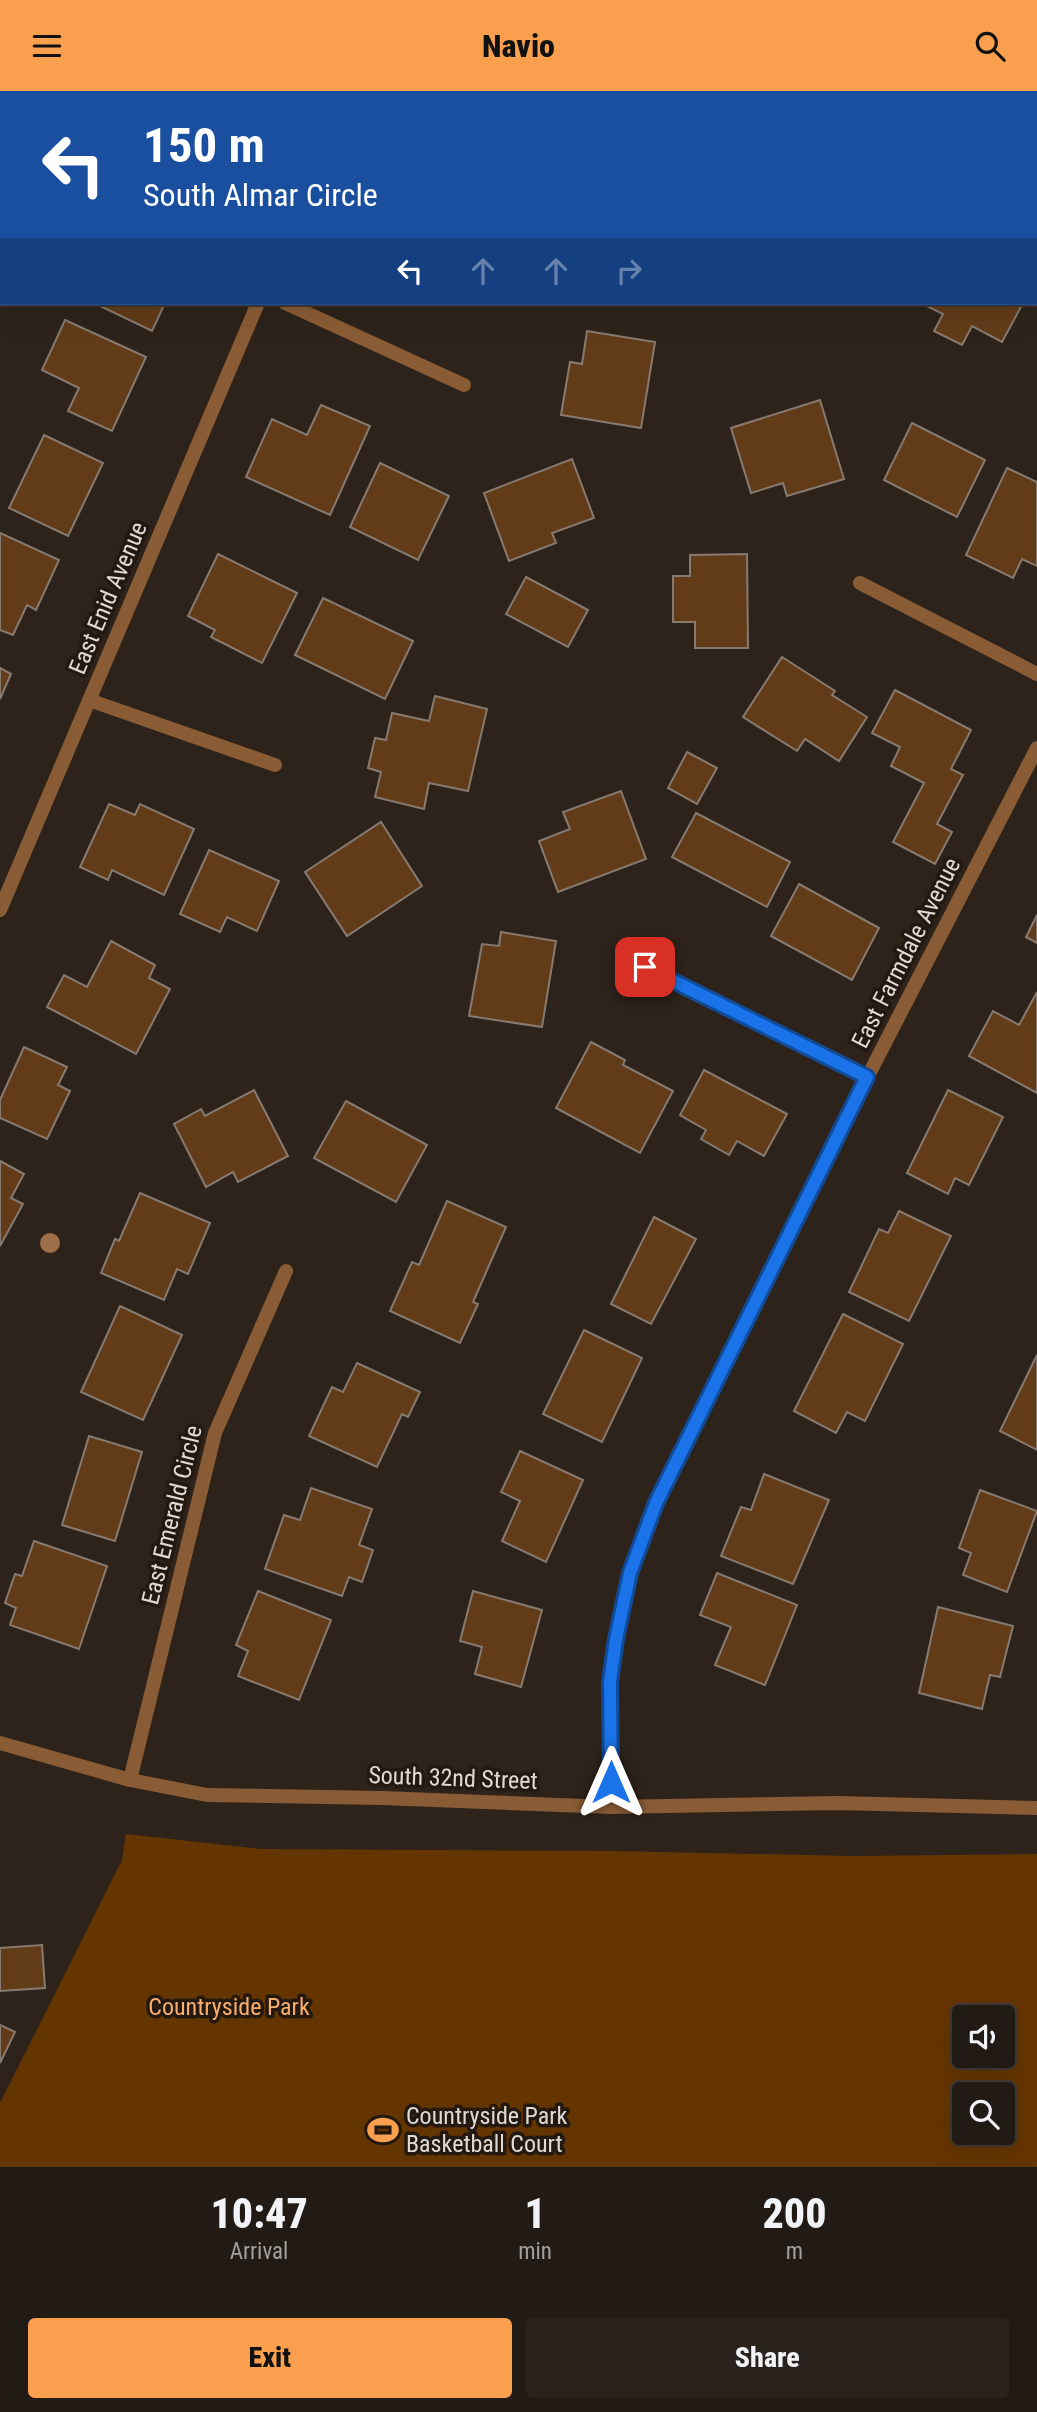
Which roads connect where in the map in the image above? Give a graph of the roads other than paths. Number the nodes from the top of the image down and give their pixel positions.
1 (257, 305) edge
2 (289, 305) edge
3 (464, 385) dead end
4 (860, 583) dead end
5 (1037, 674) edge
6 (89, 700) junction
7 (1037, 748) edge
8 (275, 765) dead end
9 (0, 910) edge
10 (645, 967) dead end
11 (867, 1077) junction
12 (286, 1271) dead end
13 (0, 1743) edge
14 (130, 1780) junction
15 (611, 1807) junction
16 (1037, 1808) edge

1 - 6 street, East Enid Avenue
2 - 3 street
4 - 5 street
6 - 8 street
6 - 9 street, East Enid Avenue
7 - 11 street, East Farmdale Avenue
10 - 11 street
11 - 15 street, East Farmdale Avenue
12 - 14 street, East Emerald Circle
13 - 14 street, South 32nd Street
14 - 15 street, South 32nd Street
15 - 16 street, South 32nd Street

